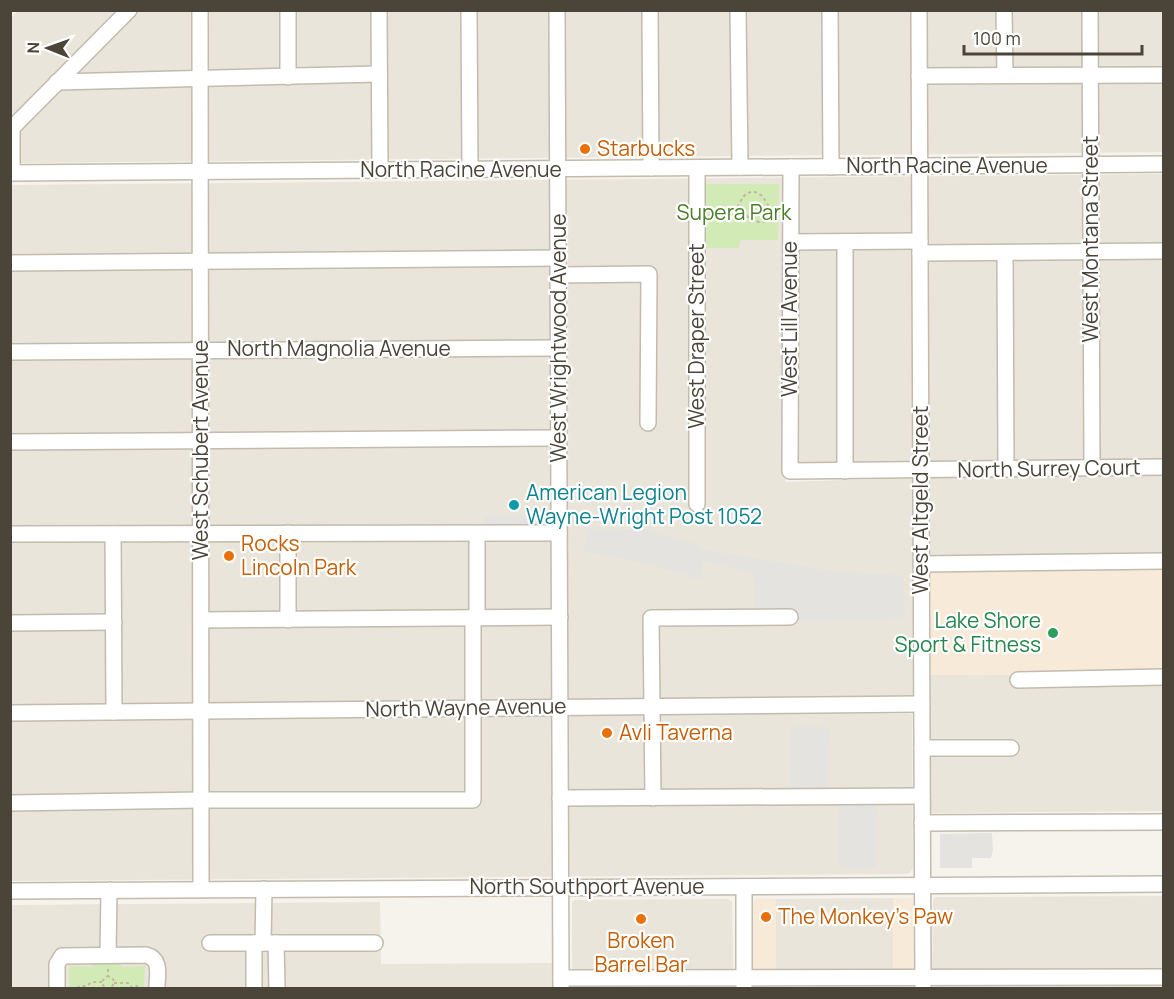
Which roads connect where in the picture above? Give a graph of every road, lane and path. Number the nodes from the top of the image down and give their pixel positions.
1 (129, 10) edge
2 (200, 10) edge
3 (288, 10) edge
4 (379, 10) edge
5 (469, 10) edge
6 (558, 10) edge
7 (650, 10) edge
8 (738, 10) edge
9 (830, 10) edge
10 (919, 10) edge
11 (1004, 10) edge
12 (1090, 10) edge
13 (379, 75) junction
14 (1005, 75) junction
15 (1090, 75) junction
16 (1164, 75) edge
17 (920, 76) junction
18 (288, 77) junction
19 (200, 79) junction
20 (57, 82) junction
21 (1164, 164) edge
22 (1091, 165) junction
23 (920, 166) junction
24 (740, 167) junction
25 (791, 167) junction
26 (831, 167) junction
27 (651, 168) junction
28 (697, 168) junction
29 (558, 169) junction
30 (380, 170) junction
31 (470, 170) junction
32 (201, 172) junction
33 (11, 173) edge
34 (738, 207) junction
35 (770, 212) junction
36 (781, 212) dead end
37 (703, 216) dead end
38 (790, 242) junction
39 (845, 242) junction
40 (920, 247) junction
41 (1164, 251) edge
42 (1091, 252) junction
43 (1005, 253) junction
44 (558, 258) junction
45 (201, 261) junction
46 (10, 263) edge
47 (558, 275) junction
48 (559, 348) junction
49 (201, 350) junction
50 (10, 352) edge
51 (648, 423) dead end
52 (559, 438) junction
53 (201, 440) junction
54 (10, 442) edge
55 (1164, 467) edge
56 (1092, 468) junction
57 (1006, 469) junction
58 (921, 470) junction
59 (790, 471) joint
60 (846, 471) junction
61 (697, 504) dead end
62 (201, 533) junction
63 (559, 533) junction
64 (10, 534) edge
65 (113, 534) junction
66 (288, 534) junction
67 (477, 534) junction
68 (1164, 561) edge
69 (921, 564) junction
70 (790, 617) dead end
71 (475, 618) junction
72 (560, 618) junction
73 (201, 620) junction
74 (288, 620) junction
75 (114, 622) junction
76 (10, 623) edge
77 (1164, 677) edge
78 (1018, 680) dead end
79 (922, 704) junction
80 (652, 706) junction
81 (560, 707) junction
82 (473, 708) junction
83 (201, 711) junction
84 (114, 712) junction
85 (10, 713) edge
86 (922, 748) junction
87 (1011, 748) dead end
88 (922, 796) junction
89 (560, 798) junction
90 (653, 798) junction
91 (201, 800) junction
92 (10, 803) edge
93 (1164, 822) edge
94 (922, 823) junction
95 (1164, 884) edge
96 (923, 885) junction
97 (744, 886) junction
98 (561, 887) junction
99 (264, 889) junction
100 (109, 890) junction
101 (201, 890) junction
102 (10, 891) edge
103 (210, 943) dead end
104 (264, 943) junction
105 (375, 943) dead end
106 (108, 955) junction
107 (1164, 977) edge
108 (102, 982) junction
109 (114, 983) junction
110 (561, 983) edge
111 (653, 983) edge
112 (744, 983) edge
113 (834, 983) edge
114 (923, 983) edge
115 (57, 988) edge
116 (77, 988) edge
117 (139, 988) edge
118 (157, 988) edge
119 (254, 988) edge
120 (277, 988) edge

1 - 20 street
2 - 19 street, West Schubert Avenue
3 - 18 street
4 - 13 street
5 - 31 street
6 - 29 street, West Wrightwood Avenue
7 - 27 street
8 - 24 street
9 - 26 street
10 - 17 street, West Altgeld Street
11 - 14 street
12 - 15 street, West Montana Street
13 - 18 street
13 - 30 street
14 - 15 street
14 - 17 street
15 - 16 street
15 - 22 street, West Montana Street
17 - 23 street, West Altgeld Street
18 - 19 street
19 - 20 street
19 - 32 street, West Schubert Avenue
20 - 33 street
21 - 22 street, North Racine Avenue
22 - 23 street, North Racine Avenue
22 - 42 street, West Montana Street
23 - 26 street, North Racine Avenue
23 - 40 street, West Altgeld Street
24 - 25 street, North Racine Avenue
24 - 28 street, North Racine Avenue
25 - 26 street, North Racine Avenue
25 - 38 street, West Lill Avenue
27 - 28 street, North Racine Avenue
27 - 29 street, North Racine Avenue
28 - 61 street, West Draper Street
29 - 31 street, North Racine Avenue
29 - 44 street, West Wrightwood Avenue
30 - 31 street, North Racine Avenue
30 - 32 street, North Racine Avenue
32 - 33 street, North Racine Avenue
32 - 45 street, West Schubert Avenue
34 - 35 path
34 - 35 path
34 - 37 path
35 - 36 path
38 - 39 street
38 - 59 street, West Lill Avenue
39 - 40 street
39 - 60 street
40 - 43 street
40 - 58 street, West Altgeld Street
41 - 42 street
42 - 43 street
42 - 56 street, West Montana Street
43 - 57 street
44 - 45 street
44 - 47 street, West Wrightwood Avenue
45 - 46 street
45 - 49 street, West Schubert Avenue
47 - 48 street, West Wrightwood Avenue
47 - 51 street
48 - 49 street, North Magnolia Avenue
48 - 52 street, West Wrightwood Avenue
49 - 50 street, North Magnolia Avenue
49 - 53 street, West Schubert Avenue
52 - 53 street
52 - 63 street, West Wrightwood Avenue
53 - 54 street
53 - 62 street, West Schubert Avenue
55 - 56 street, North Surrey Court
56 - 57 street, North Surrey Court
57 - 58 street, North Surrey Court
58 - 60 street, North Surrey Court
58 - 69 street, West Altgeld Street
59 - 60 street, North Surrey Court
62 - 65 street
62 - 66 street
62 - 73 street, West Schubert Avenue
63 - 67 street
63 - 72 street, West Wrightwood Avenue
64 - 65 street
65 - 75 street
66 - 67 street
66 - 74 street
67 - 71 street
68 - 69 street
69 - 79 street, West Altgeld Street
70 - 80 street
71 - 72 street
71 - 74 street
71 - 82 street
72 - 81 street, West Wrightwood Avenue
73 - 74 street
73 - 83 street, West Schubert Avenue
75 - 76 street
75 - 84 street
77 - 78 street
79 - 80 street, North Wayne Avenue
79 - 86 street, West Altgeld Street
80 - 81 street, North Wayne Avenue
80 - 90 street
81 - 82 street, North Wayne Avenue
81 - 89 street, West Wrightwood Avenue
82 - 83 street, North Wayne Avenue
82 - 91 street
83 - 84 street, North Wayne Avenue
83 - 91 street, West Schubert Avenue
84 - 85 street, North Wayne Avenue
86 - 87 street
86 - 88 street, West Altgeld Street
88 - 90 street
88 - 94 street, West Altgeld Street
89 - 90 street
89 - 98 street, West Wrightwood Avenue
91 - 92 street
91 - 101 street, West Schubert Avenue
93 - 94 street
94 - 96 street, West Altgeld Street
95 - 96 street, North Southport Avenue
96 - 97 street, North Southport Avenue
96 - 114 street, West Altgeld Street
97 - 98 street, North Southport Avenue
97 - 112 street
98 - 99 street, North Southport Avenue
98 - 110 street, West Wrightwood Avenue
99 - 101 street, North Southport Avenue
99 - 104 street
100 - 101 street, North Southport Avenue
100 - 102 street, North Southport Avenue
100 - 106 street
103 - 104 street
104 - 105 street
104 - 119 street
104 - 120 street
106 - 115 street
106 - 118 street
107 - 114 street
108 - 109 path
108 - 109 path
108 - 116 path
109 - 117 path
110 - 111 street
111 - 112 street
112 - 113 street
113 - 114 street

